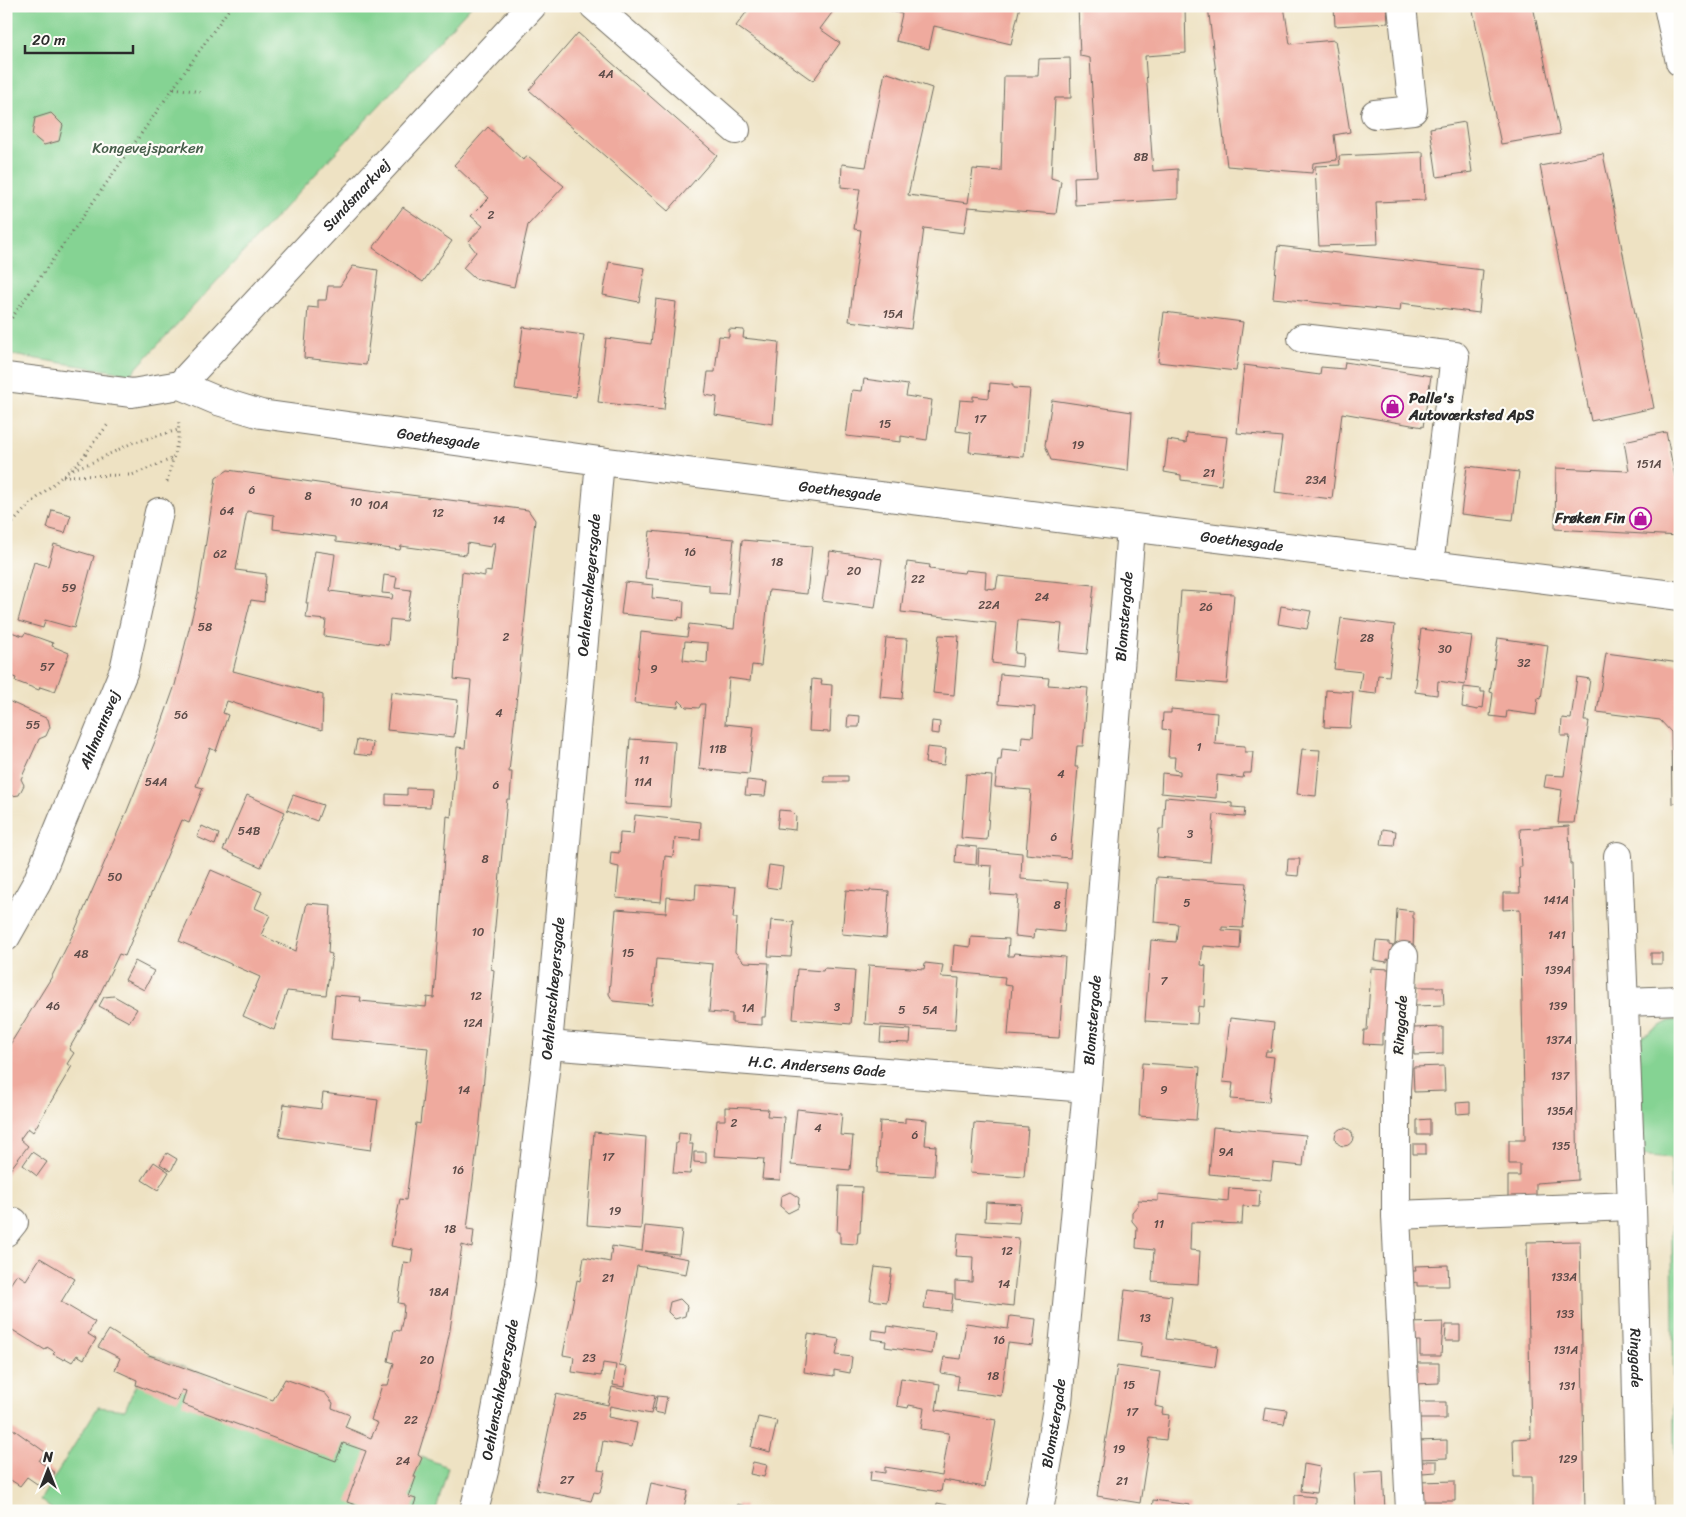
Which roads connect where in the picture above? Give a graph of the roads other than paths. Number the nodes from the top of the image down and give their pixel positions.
1 (532, 6) edge
2 (594, 6) edge
3 (1402, 6) edge
4 (1668, 6) edge
5 (1680, 62) edge
6 (1375, 114) dead end
7 (736, 130) dead end
8 (1302, 338) dead end
9 (6, 377) edge
10 (180, 385) junction
11 (600, 462) junction
12 (160, 512) road end
13 (1131, 528) junction
14 (1429, 565) junction
15 (1680, 596) edge
16 (1618, 856) dead end
17 (6, 937) edge
18 (1404, 956) dead end
19 (1680, 1000) edge
20 (1624, 1002) junction
21 (548, 1045) junction
22 (1087, 1088) junction
23 (1632, 1206) junction
24 (1396, 1215) junction
25 (474, 1511) edge
26 (1038, 1511) edge
27 (1410, 1511) edge
28 (1640, 1511) edge

1 - 10 street, Sundsmarkvej
2 - 7 street
3 - 6 street
4 - 5 street
8 - 14 street
9 - 10 street
10 - 11 street, Goethesgade
11 - 13 street, Goethesgade
11 - 21 street, Oehlenschlægersgade
12 - 17 street, Ahlmannsvej
13 - 14 street, Goethesgade
13 - 22 street, Blomstergade
14 - 15 street, Goethesgade
16 - 20 street, Ringgade
18 - 24 street, Ringgade
19 - 20 street
20 - 23 street, Ringgade
21 - 22 street, H.C. Andersens Gade
21 - 25 street, Oehlenschlægersgade
22 - 26 street, Blomstergade
23 - 24 street
23 - 28 street, Ringgade
24 - 27 street, Ringgade

